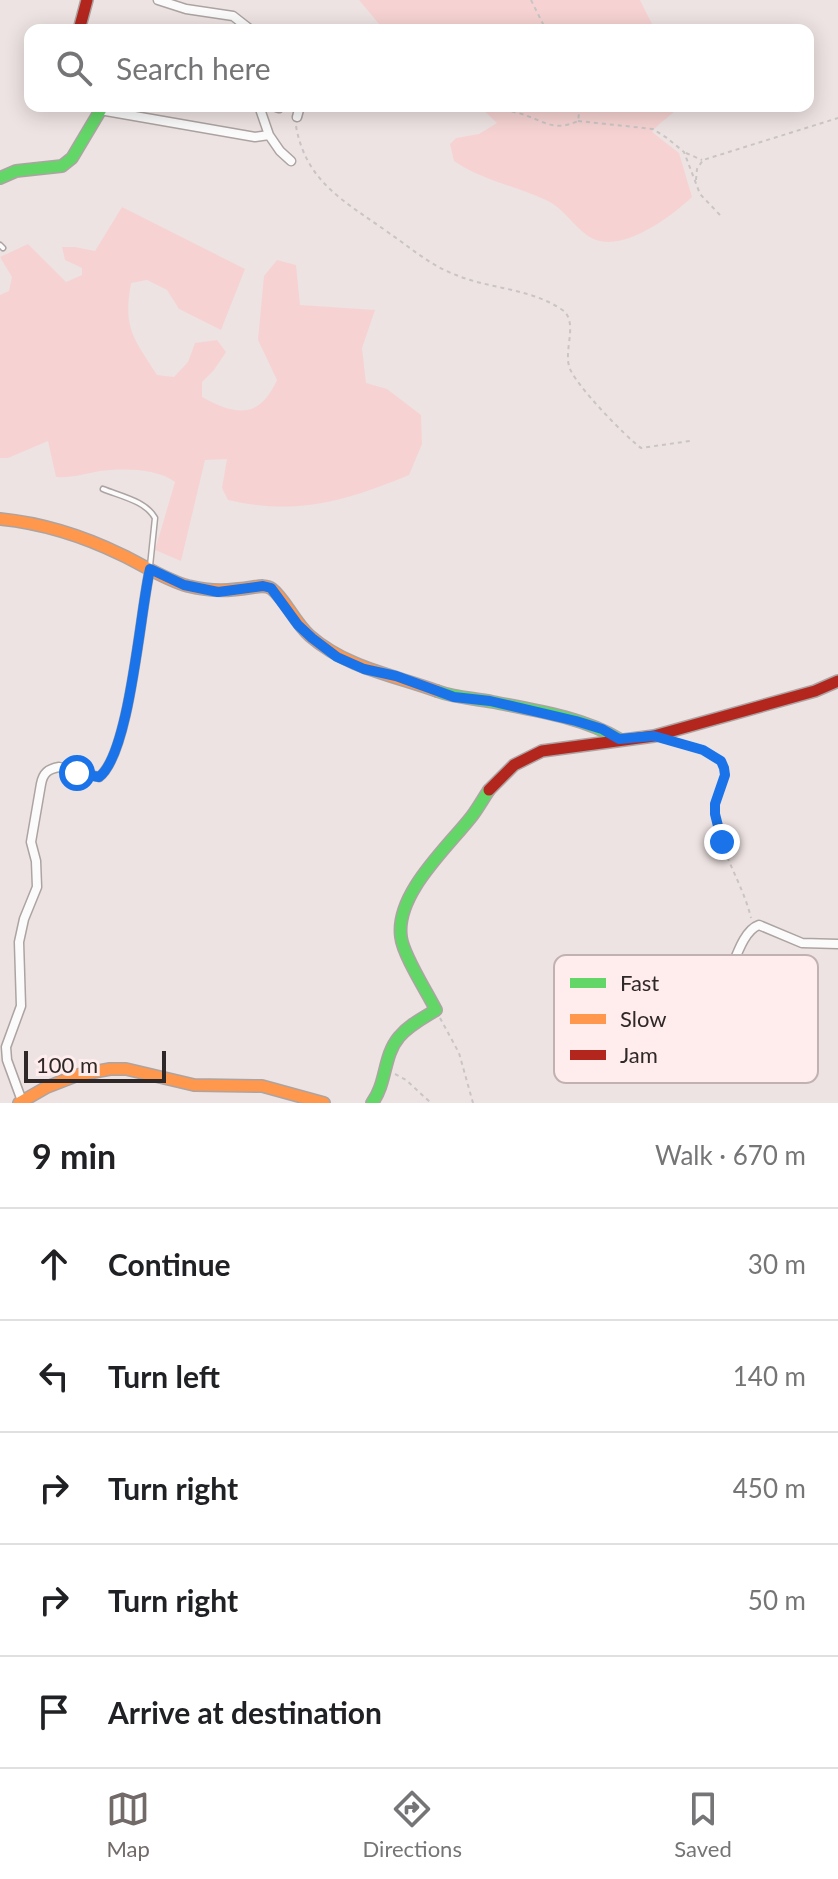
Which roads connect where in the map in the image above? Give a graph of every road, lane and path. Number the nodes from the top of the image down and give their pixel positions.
1 (87, 0) edge
2 (158, 0) edge
3 (531, 0) edge
4 (81, 24) edge
5 (243, 24) edge
6 (543, 24) edge
7 (99, 112) edge
8 (122, 112) edge
9 (261, 112) edge
10 (298, 112) edge
11 (517, 112) edge
12 (579, 112) edge
13 (297, 117) joint
14 (838, 118) edge
15 (578, 121) junction
16 (269, 135) junction
17 (684, 152) junction
18 (703, 160) junction
19 (291, 161) dead end
20 (0, 178) edge
21 (695, 182) junction
22 (720, 215) dead end
23 (690, 441) dead end
24 (103, 489) dead end
25 (0, 519) edge
26 (150, 569) junction
27 (838, 681) edge
28 (654, 736) junction
29 (619, 739) junction
30 (753, 927) junction
31 (838, 944) edge
32 (738, 955) edge
33 (436, 1010) junction
34 (387, 1071) junction
35 (21, 1102) edge
36 (324, 1103) edge
37 (372, 1103) edge
38 (431, 1103) edge
39 (473, 1103) edge

1 - 4 street
2 - 5 street
3 - 6 path
7 - 20 street
8 - 16 street
9 - 16 street
10 - 13 street
11 - 15 path
12 - 15 path
13 - 23 path
14 - 18 path
15 - 17 path
16 - 19 street
17 - 18 path
17 - 21 path
18 - 21 path
21 - 22 path
24 - 26 lane
25 - 26 street
26 - 29 street
26 - 35 street
27 - 28 street
28 - 29 street
28 - 30 path
29 - 33 street
30 - 31 street
30 - 32 street
33 - 34 street
33 - 39 path
34 - 37 street
34 - 38 path
35 - 36 street

